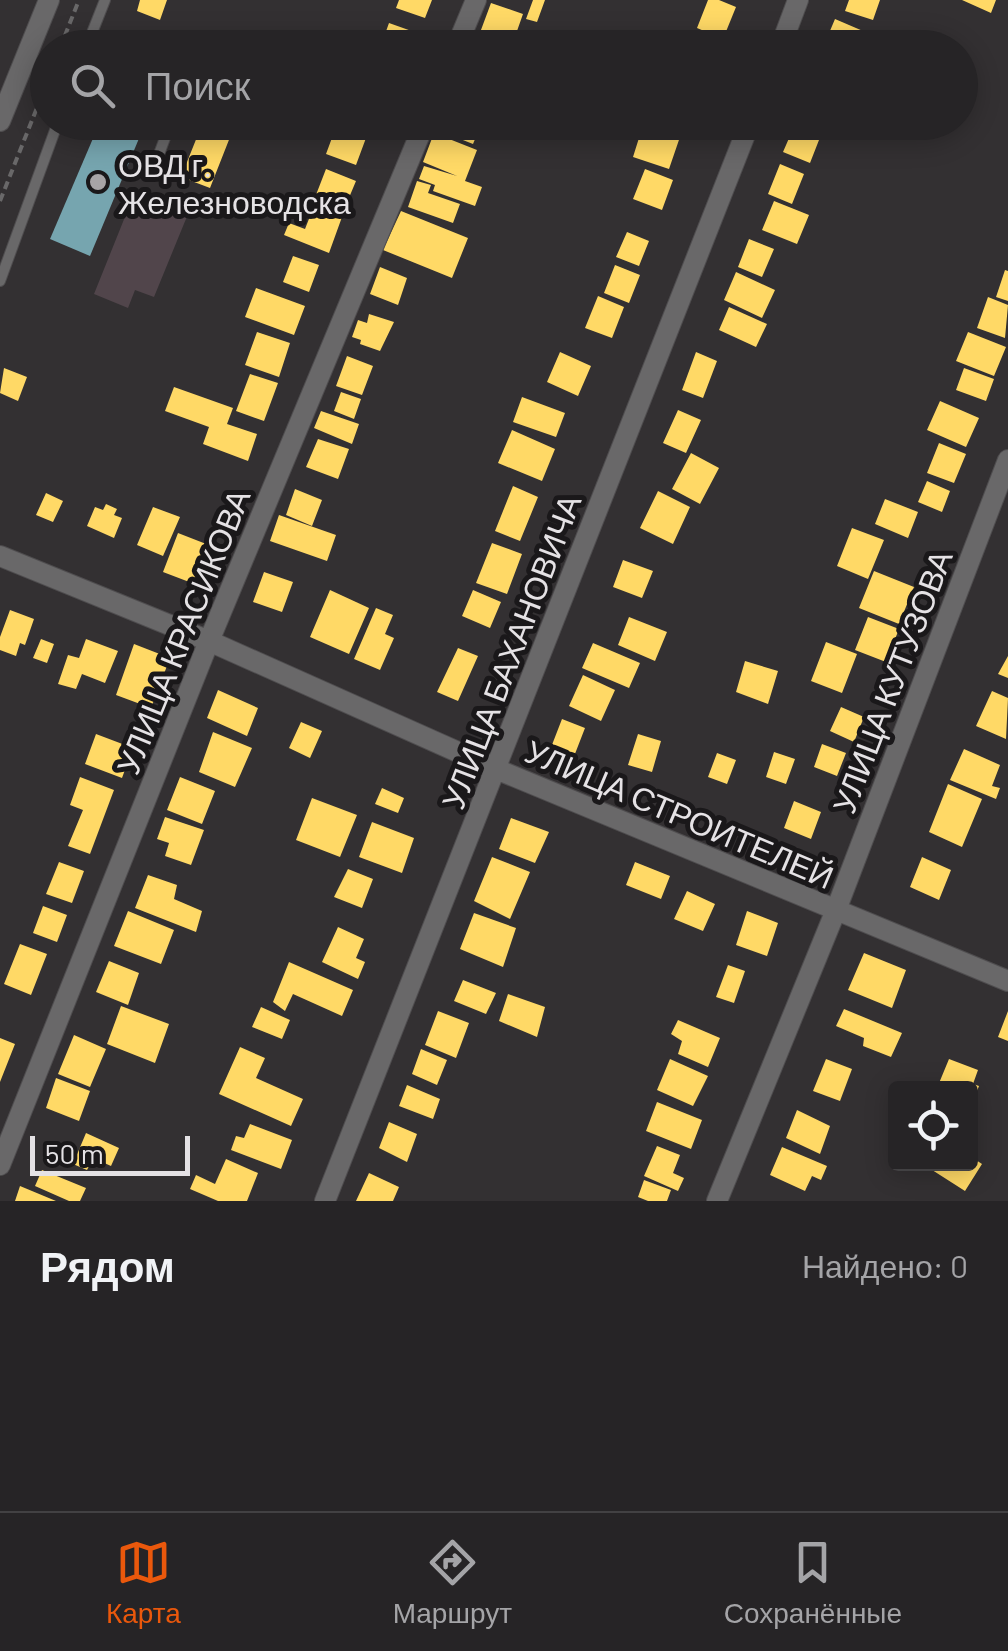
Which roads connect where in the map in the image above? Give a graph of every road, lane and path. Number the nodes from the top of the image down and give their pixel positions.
1 (49, 0) edge
2 (79, 0) edge
3 (106, 0) edge
4 (476, 0) edge
5 (798, 0) edge
6 (37, 30) edge
7 (67, 30) edge
8 (94, 30) edge
9 (464, 30) edge
10 (787, 30) edge
11 (30, 47) edge
12 (0, 121) edge
13 (30, 125) edge
14 (51, 140) edge
15 (164, 140) edge
16 (418, 140) edge
17 (743, 140) edge
18 (152, 170) dead end
19 (0, 201) edge
20 (0, 281) edge
21 (1008, 460) edge
22 (0, 556) edge
23 (209, 642) junction
24 (496, 769) junction
25 (836, 910) junction
26 (1008, 981) edge
27 (0, 1165) edge
28 (325, 1201) edge
29 (717, 1201) edge

1 - 6 street
2 - 7 path
3 - 8 lane
4 - 9 street
5 - 10 street
11 - 12 street
13 - 19 path
14 - 20 lane
15 - 18 lane
16 - 23 street, УЛИЦА КРАСИКОВА
17 - 24 street, УЛИЦА БАХАНОВИЧА
21 - 25 street, УЛИЦА КУТУЗОВА
22 - 23 street, УЛИЦА СТРОИТЕЛЕЙ
23 - 24 street, УЛИЦА СТРОИТЕЛЕЙ
23 - 27 street, УЛИЦА КРАСИКОВА
24 - 25 street, УЛИЦА СТРОИТЕЛЕЙ
24 - 28 street, УЛИЦА БАХАНОВИЧА
25 - 26 street, УЛИЦА СТРОИТЕЛЕЙ
25 - 29 street, УЛИЦА КУТУЗОВА

